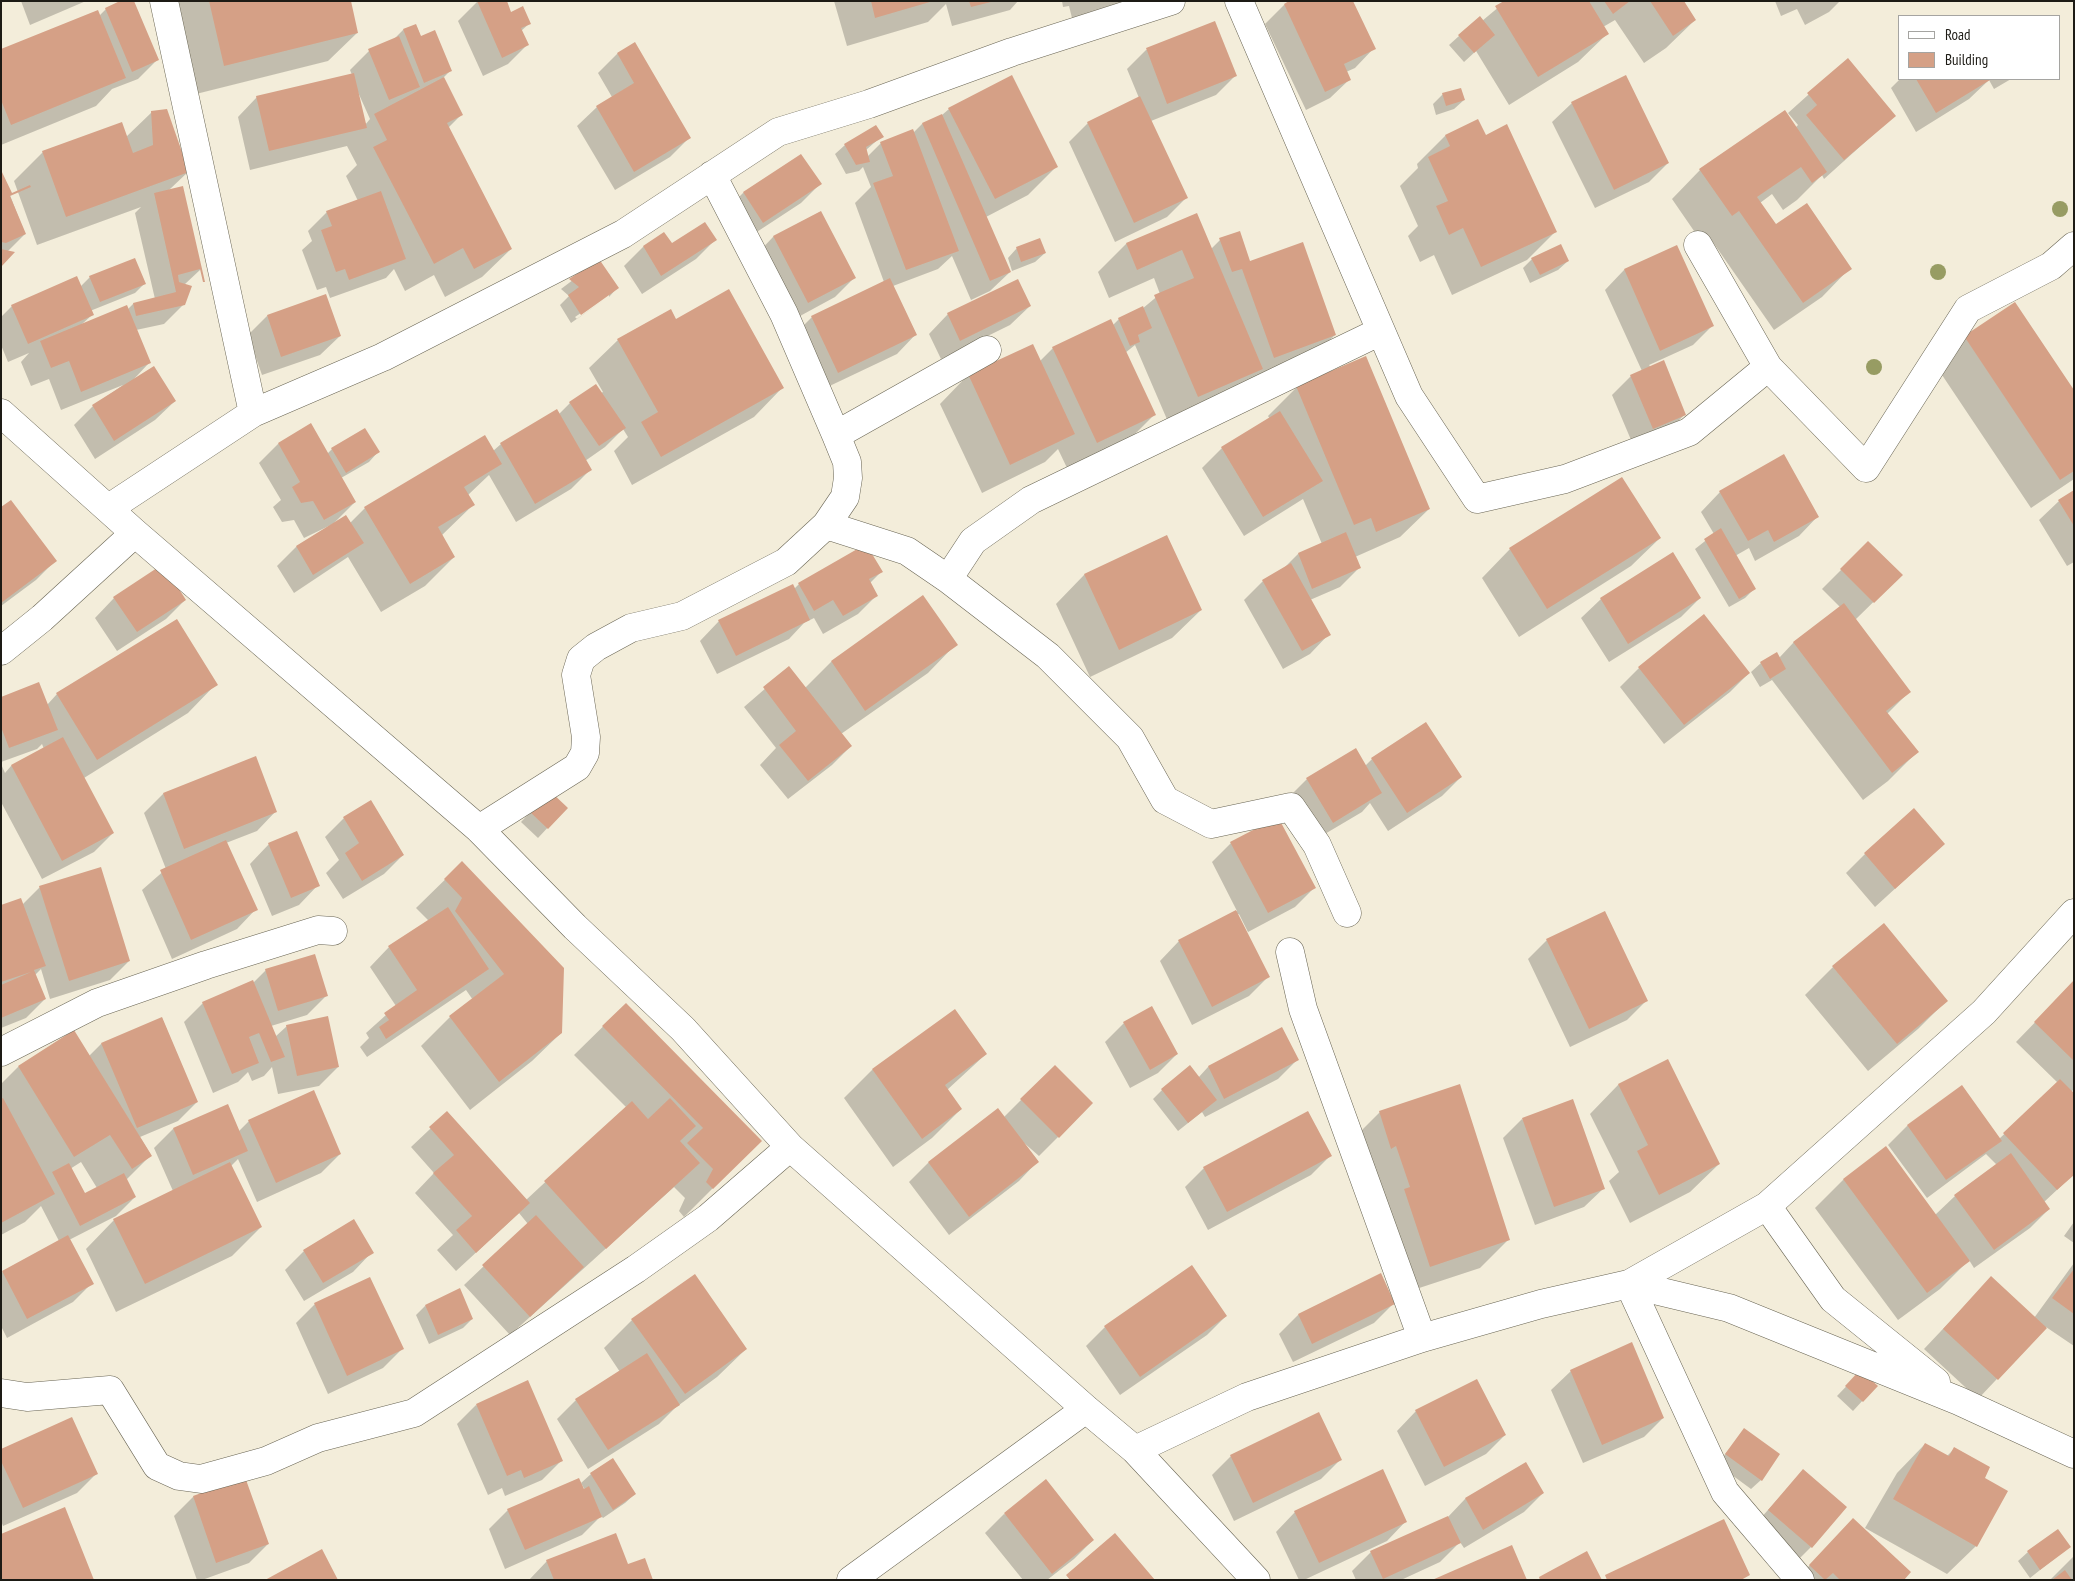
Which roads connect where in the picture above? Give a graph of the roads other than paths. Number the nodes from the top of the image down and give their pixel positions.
1 (164, 1) edge
2 (1171, 1) edge
3 (1239, 1) edge
4 (712, 175) junction
5 (1698, 245) dead end
6 (2074, 246) edge
7 (1381, 331) junction
8 (987, 350) dead end
9 (1768, 367) junction
10 (1, 413) edge
11 (254, 414) junction
12 (836, 435) junction
13 (110, 508) junction
14 (826, 525) junction
15 (135, 532) junction
16 (948, 579) junction
17 (1, 651) edge
18 (479, 829) junction
19 (1348, 913) dead end
20 (2074, 913) edge
21 (333, 931) dead end
22 (1290, 952) dead end
23 (1, 1052) edge
24 (790, 1147) junction
25 (1767, 1206) junction
26 (1629, 1284) junction
27 (1422, 1338) junction
28 (1, 1393) edge
29 (1959, 1401) junction
30 (1086, 1409) junction
31 (1135, 1450) junction
32 (2074, 1454) edge
33 (851, 1580) edge
34 (1256, 1580) edge
35 (1800, 1580) edge

1 - 11 street
2 - 4 street
3 - 7 street
4 - 11 street
4 - 12 street
5 - 9 street
6 - 9 street
7 - 9 street
7 - 16 street
8 - 12 street
10 - 13 street
11 - 13 street
12 - 14 street
13 - 15 street
14 - 16 street
14 - 18 street
15 - 17 street
15 - 18 street
16 - 19 street
18 - 24 street
20 - 25 street
21 - 23 street
22 - 27 street
24 - 28 street
24 - 30 street
25 - 26 street
25 - 29 street
26 - 27 street
26 - 29 street
26 - 35 street
27 - 31 street
29 - 32 street
30 - 31 street
30 - 33 street
31 - 34 street

